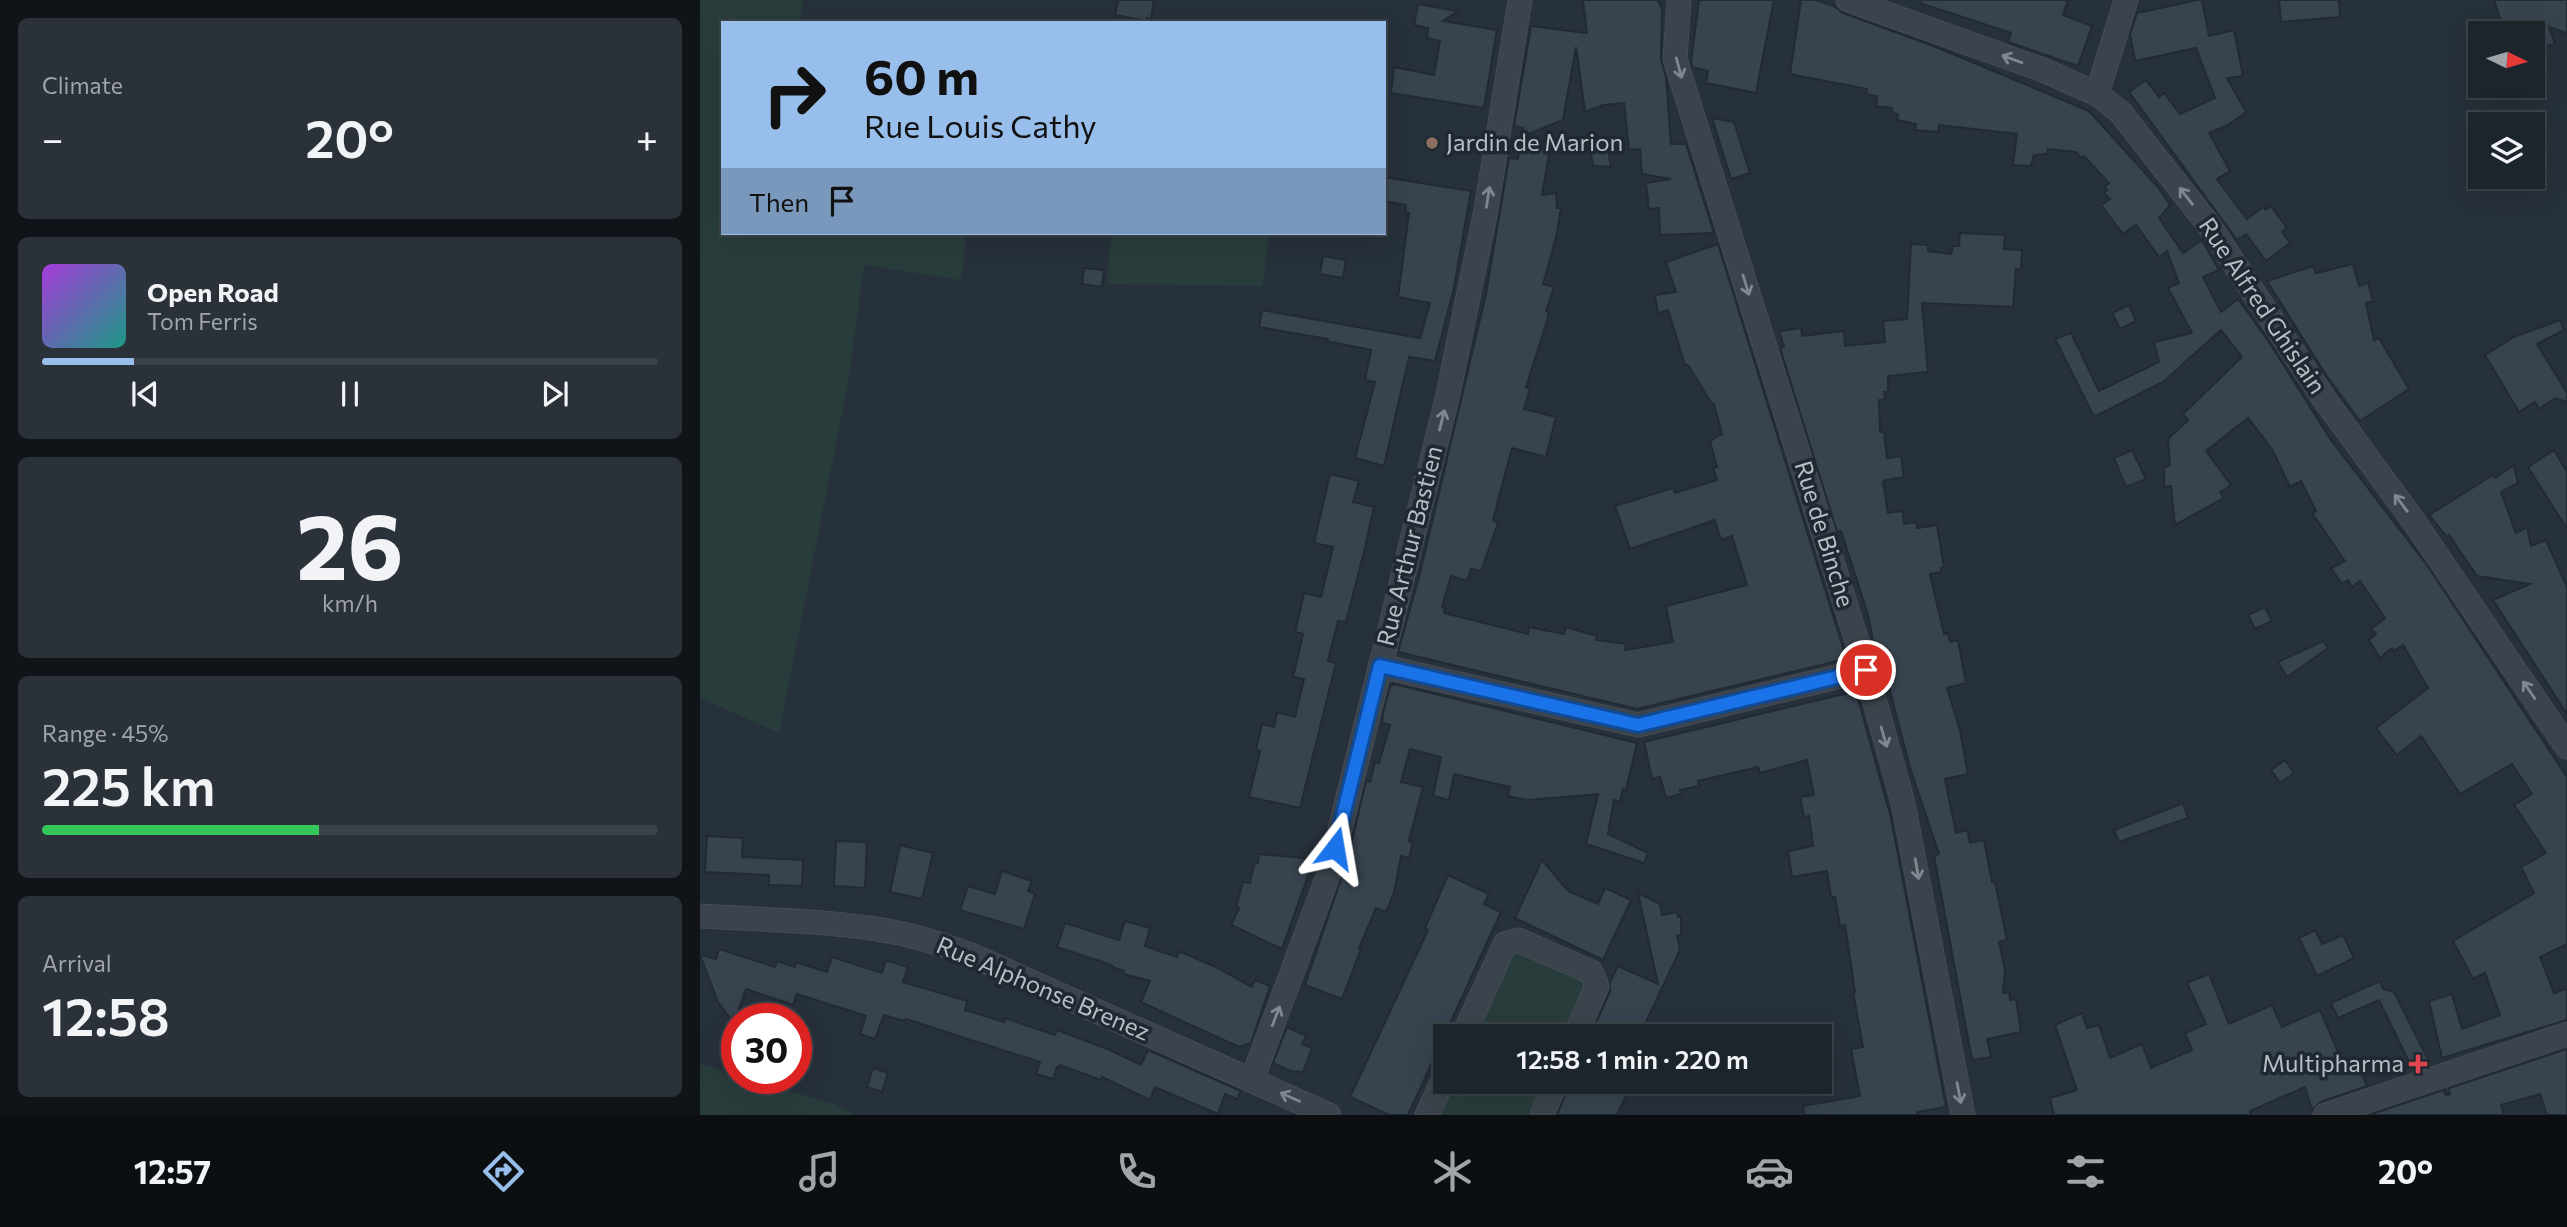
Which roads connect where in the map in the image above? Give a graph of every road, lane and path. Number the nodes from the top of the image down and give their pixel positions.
1 (1520, 0) edge
2 (1679, 0) edge
3 (1848, 0) edge
4 (2126, 0) edge
5 (2097, 94) junction
6 (1380, 666) junction
7 (1866, 670) junction
8 (2567, 747) edge
9 (700, 916) edge
10 (1468, 1024) edge
11 (1580, 1024) edge
12 (2567, 1034) edge
13 (1252, 1080) junction
14 (1437, 1094) edge
15 (1551, 1094) edge
16 (1329, 1115) edge
17 (1427, 1115) edge
18 (1542, 1115) edge
19 (1963, 1115) edge
20 (2325, 1115) edge

6 -> 1 street, Rue Arthur Bastien
2 -> 7 street, Rue de Binche
5 -> 3 street, Rue Alfred Ghislain
4 - 5 street
8 -> 5 street, Rue Alfred Ghislain
6 - 7 street
13 -> 6 street, Rue Arthur Bastien
7 -> 19 street, Rue de Binche
9 - 13 street, Rue Alphonse Brenez
10 - 11 street
12 - 20 street
16 -> 13 street, Rue Alphonse Brenez
14 - 17 street
15 - 18 street

